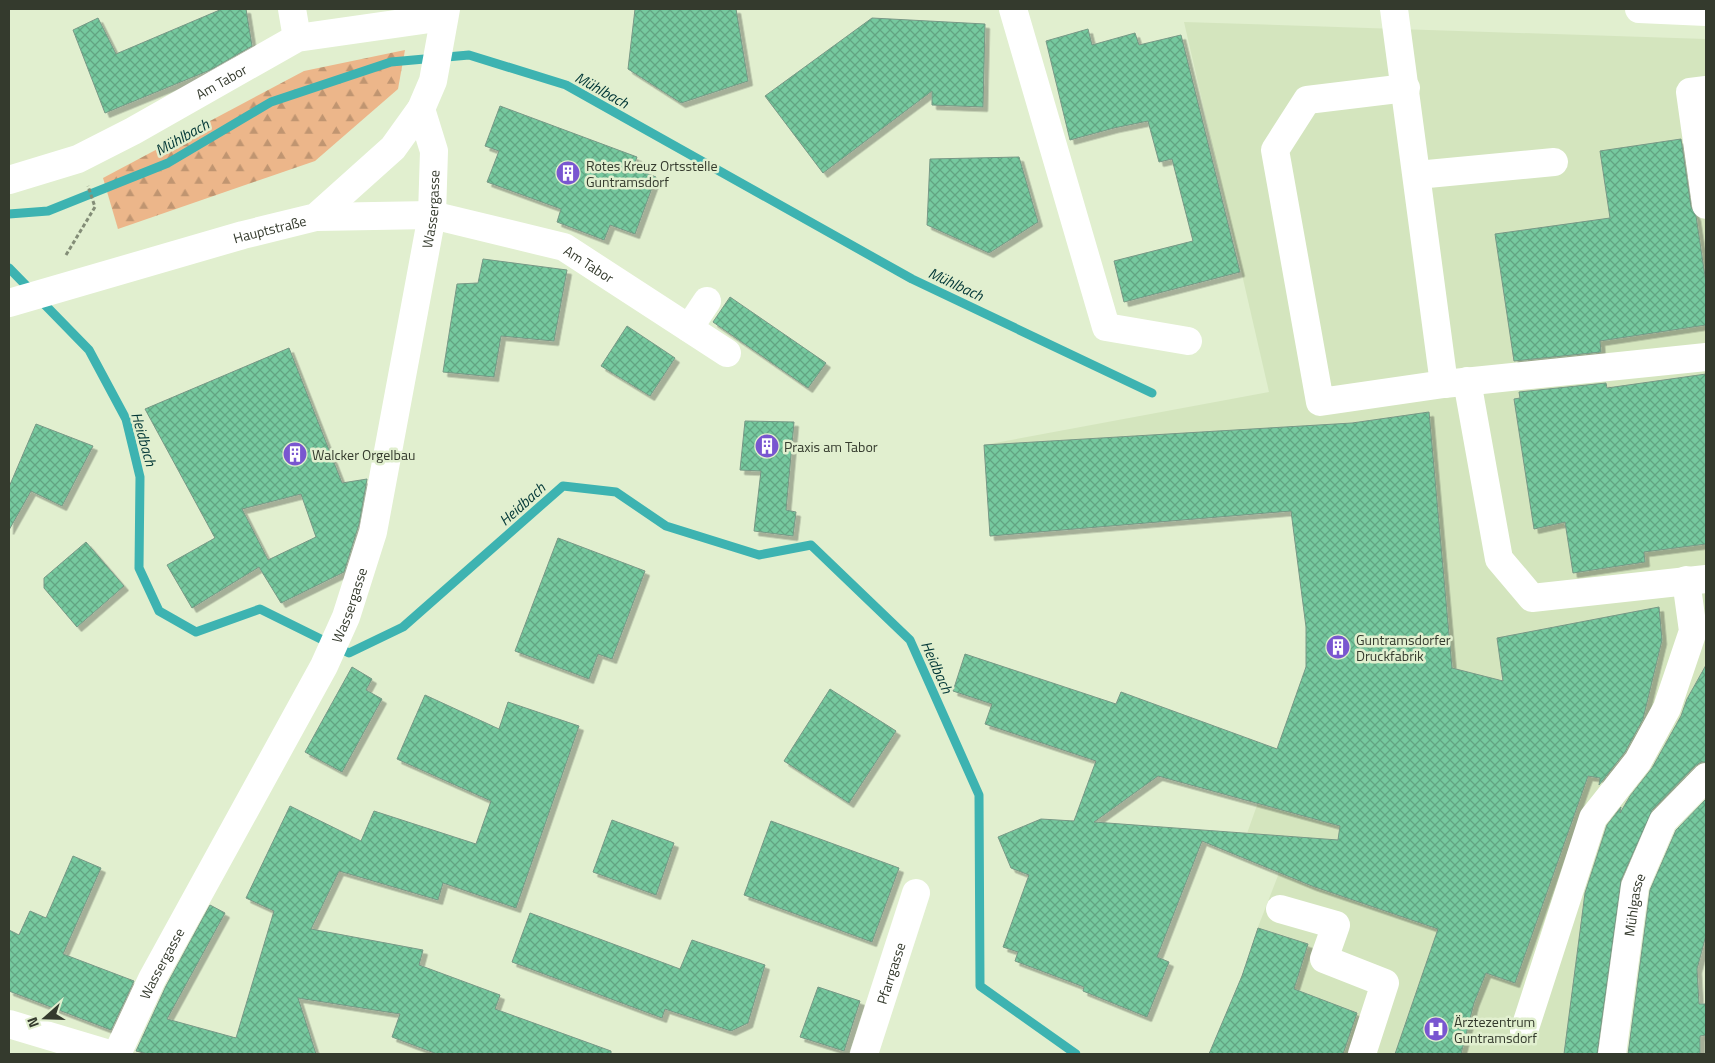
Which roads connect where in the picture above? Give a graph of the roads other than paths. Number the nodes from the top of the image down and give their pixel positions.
1 (292, 9) edge
2 (1013, 9) edge
3 (1394, 9) edge
4 (1639, 9) edge
5 (1706, 12) edge
6 (444, 21) edge
7 (297, 38) junction
8 (1406, 88) junction
9 (1706, 90) edge
10 (421, 109) junction
11 (1554, 162) dead end
12 (1417, 176) junction
13 (9, 180) edge
14 (1706, 205) edge
15 (432, 215) junction
16 (316, 217) junction
17 (707, 301) dead end
18 (9, 303) edge
19 (689, 328) junction
20 (1188, 340) dead end
21 (727, 353) dead end
22 (1706, 357) edge
23 (1455, 383) junction
24 (1694, 586) edge
25 (1696, 641) edge
26 (1706, 777) edge
27 (916, 893) dead end
28 (1280, 909) dead end
29 (9, 1024) edge
30 (1524, 1031) dead end
31 (109, 1054) edge
32 (117, 1054) edge
33 (864, 1054) edge
34 (1362, 1054) edge
35 (1612, 1054) edge

1 - 7 street
2 - 20 street
3 - 8 street
4 - 5 street
6 - 7 street, Am Tabor
6 - 10 street, Hauptstraße
7 - 13 street, Am Tabor
8 - 12 street
8 - 23 street
9 - 14 street
10 - 15 street, Wassergasse
10 - 16 street, Hauptstraße
11 - 12 street
12 - 23 street
15 - 16 street, Am Tabor
15 - 19 street, Am Tabor
15 - 32 street, Wassergasse
16 - 18 street, Hauptstraße
17 - 19 street
19 - 21 street, Am Tabor
22 - 23 street
23 - 24 street
24 - 25 street
25 - 30 street
26 - 35 street, Mühlgasse
27 - 33 street, Pfarrgasse
28 - 34 street
29 - 31 street

